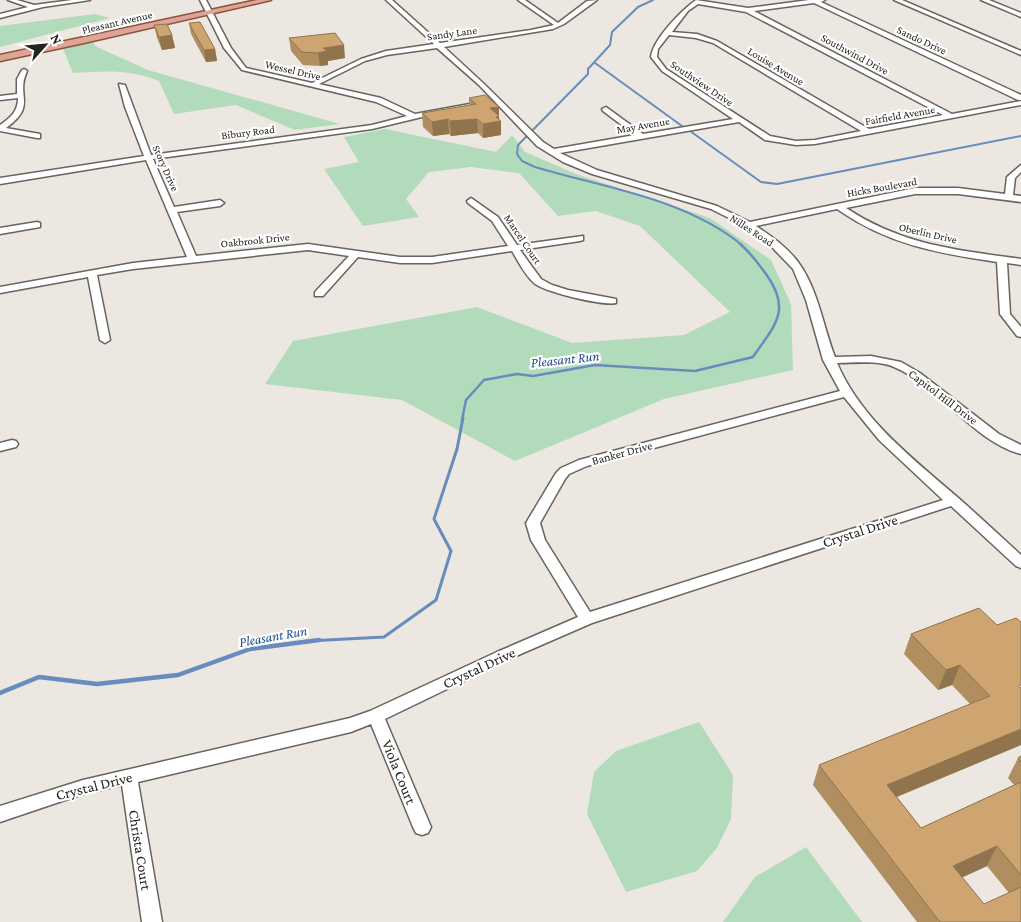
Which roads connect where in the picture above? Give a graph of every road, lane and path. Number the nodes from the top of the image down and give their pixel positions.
1 (11, 0) edge
2 (87, 0) edge
3 (267, 0) edge
4 (389, 0) edge
5 (521, 0) edge
6 (594, 0) edge
7 (818, 0) edge
8 (898, 0) edge
9 (984, 0) edge
10 (699, 1) edge
11 (204, 2) edge
12 (34, 7) junction
13 (237, 7) junction
14 (748, 10) junction
15 (210, 13) junction
16 (1021, 15) edge
17 (0, 16) edge
18 (558, 25) junction
19 (668, 33) junction
20 (437, 45) junction
21 (1021, 53) edge
22 (0, 58) edge
23 (24, 71) dead end
24 (121, 85) dead end
25 (312, 85) junction
26 (21, 96) junction
27 (0, 98) edge
28 (1021, 98) edge
29 (498, 101) junction
30 (1021, 103) edge
31 (606, 109) dead end
32 (952, 116) junction
33 (414, 117) junction
34 (738, 120) junction
35 (0, 129) edge
36 (868, 132) junction
37 (37, 136) dead end
38 (641, 136) junction
39 (782, 141) joint
40 (551, 152) junction
41 (148, 157) junction
42 (1021, 166) edge
43 (0, 181) edge
44 (1009, 197) junction
45 (1021, 198) edge
46 (471, 201) dead end
47 (220, 203) dead end
48 (838, 206) junction
49 (172, 210) junction
50 (748, 225) junction
51 (36, 226) dead end
52 (0, 231) edge
53 (580, 238) dead end
54 (513, 247) junction
55 (356, 254) junction
56 (192, 259) junction
57 (1002, 259) junction
58 (1021, 262) edge
59 (92, 273) junction
60 (0, 290) edge
61 (319, 294) dead end
62 (612, 301) dead end
63 (1021, 334) edge
64 (105, 340) dead end
65 (829, 360) junction
66 (847, 393) junction
67 (1021, 450) edge
68 (953, 501) junction
69 (1021, 563) edge
70 (587, 619) junction
71 (376, 716) junction
72 (129, 777) junction
73 (0, 814) edge
74 (422, 827) dead end
75 (152, 922) edge

1 - 12 street
2 - 12 street
3 - 13 main road, Pleasant Avenue
4 - 20 street, Nilles Road
5 - 18 street
6 - 18 street, Sandy Lane
7 - 14 street
7 - 28 street, Sando Drive
8 - 21 street
9 - 16 street
10 - 14 street
10 - 19 street, Southview Drive
11 - 13 main road
11 - 15 street, Wessel Drive
12 - 17 street
13 - 15 main road, Pleasant Avenue
14 - 32 street, Southwind Drive
15 - 22 main road, Pleasant Avenue
15 - 25 street, Wessel Drive
18 - 20 street, Sandy Lane
19 - 34 street, Southview Drive
19 - 36 street, Louise Avenue
20 - 25 street, Sandy Lane
20 - 29 street, Nilles Road
23 - 26 street
24 - 41 street, Story Drive
25 - 33 street, Wessel Drive
26 - 27 street
26 - 35 street
29 - 33 street, Bibury Road
29 - 40 street, Nilles Road
30 - 32 street, Fairfield Avenue
31 - 38 street
32 - 36 street, Fairfield Avenue
33 - 41 street, Bibury Road
34 - 38 street, May Avenue
34 - 39 street, Southview Drive
35 - 37 street
36 - 39 street, Fairfield Avenue
38 - 40 street, May Avenue
40 - 50 street, Nilles Road
41 - 43 street, Bibury Road
41 - 49 street, Story Drive
42 - 44 street
44 - 45 street, Hicks Boulevard
44 - 48 street, Hicks Boulevard
46 - 54 street, Marcel Court
47 - 49 street
48 - 50 street, Hicks Boulevard
48 - 57 street, Oberlin Drive
49 - 56 street, Story Drive
50 - 65 street, Nilles Road
51 - 52 street
53 - 54 street, Oakbrook Drive
54 - 55 street, Oakbrook Drive
54 - 62 street, Marcel Court
55 - 56 street, Oakbrook Drive
55 - 61 street
56 - 59 street, Oakbrook Drive
57 - 58 street, Oberlin Drive
57 - 63 street
59 - 60 street, Oakbrook Drive
59 - 64 street
65 - 66 street, Nilles Road
65 - 67 street, Capitol Hill Drive
66 - 68 street, Nilles Road
66 - 70 street, Banker Drive
68 - 69 street, Nilles Road
68 - 70 street, Crystal Drive
70 - 71 street, Crystal Drive
71 - 72 street, Crystal Drive
71 - 74 street, Viola Court
72 - 73 street, Crystal Drive
72 - 75 street, Christa Court

